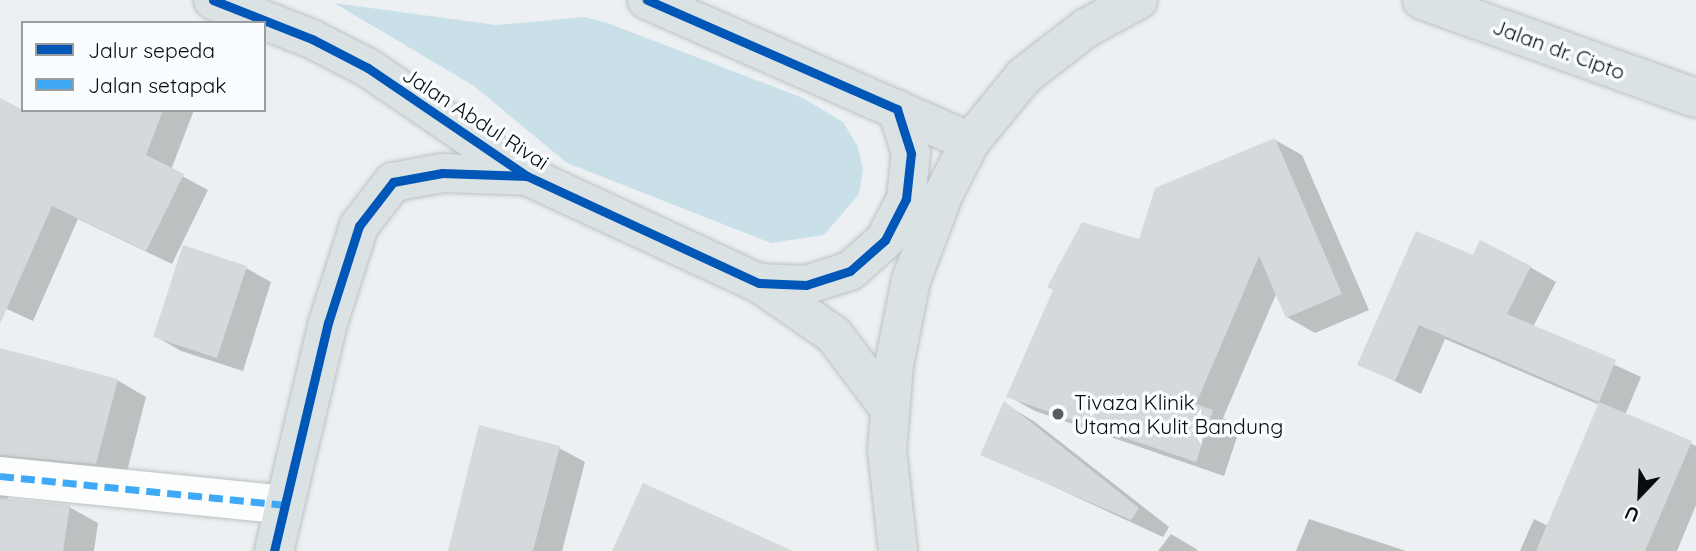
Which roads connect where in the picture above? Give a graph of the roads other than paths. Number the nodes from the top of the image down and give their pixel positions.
1 (214, 0) edge
2 (647, 0) edge
3 (1138, 0) edge
4 (1422, 0) edge
5 (1696, 98) edge
6 (897, 109) junction
7 (970, 142) junction
8 (527, 176) junction
9 (759, 283) junction
10 (889, 408) junction
11 (0, 476) edge
12 (284, 505) junction
13 (274, 551) edge
14 (898, 551) edge

1 - 8 main road, Jalan Abdul Rivai
2 - 6 main road
3 - 7 main road
4 - 5 main road, Jalan dr. Cipto
6 - 7 main road
6 - 9 main road
7 - 10 main road
8 - 9 main road, Jalan Abdul Rivai
8 - 12 main road
9 - 10 main road, Jalan Abdul Rivai
10 - 14 main road
11 - 12 street
12 - 13 main road

